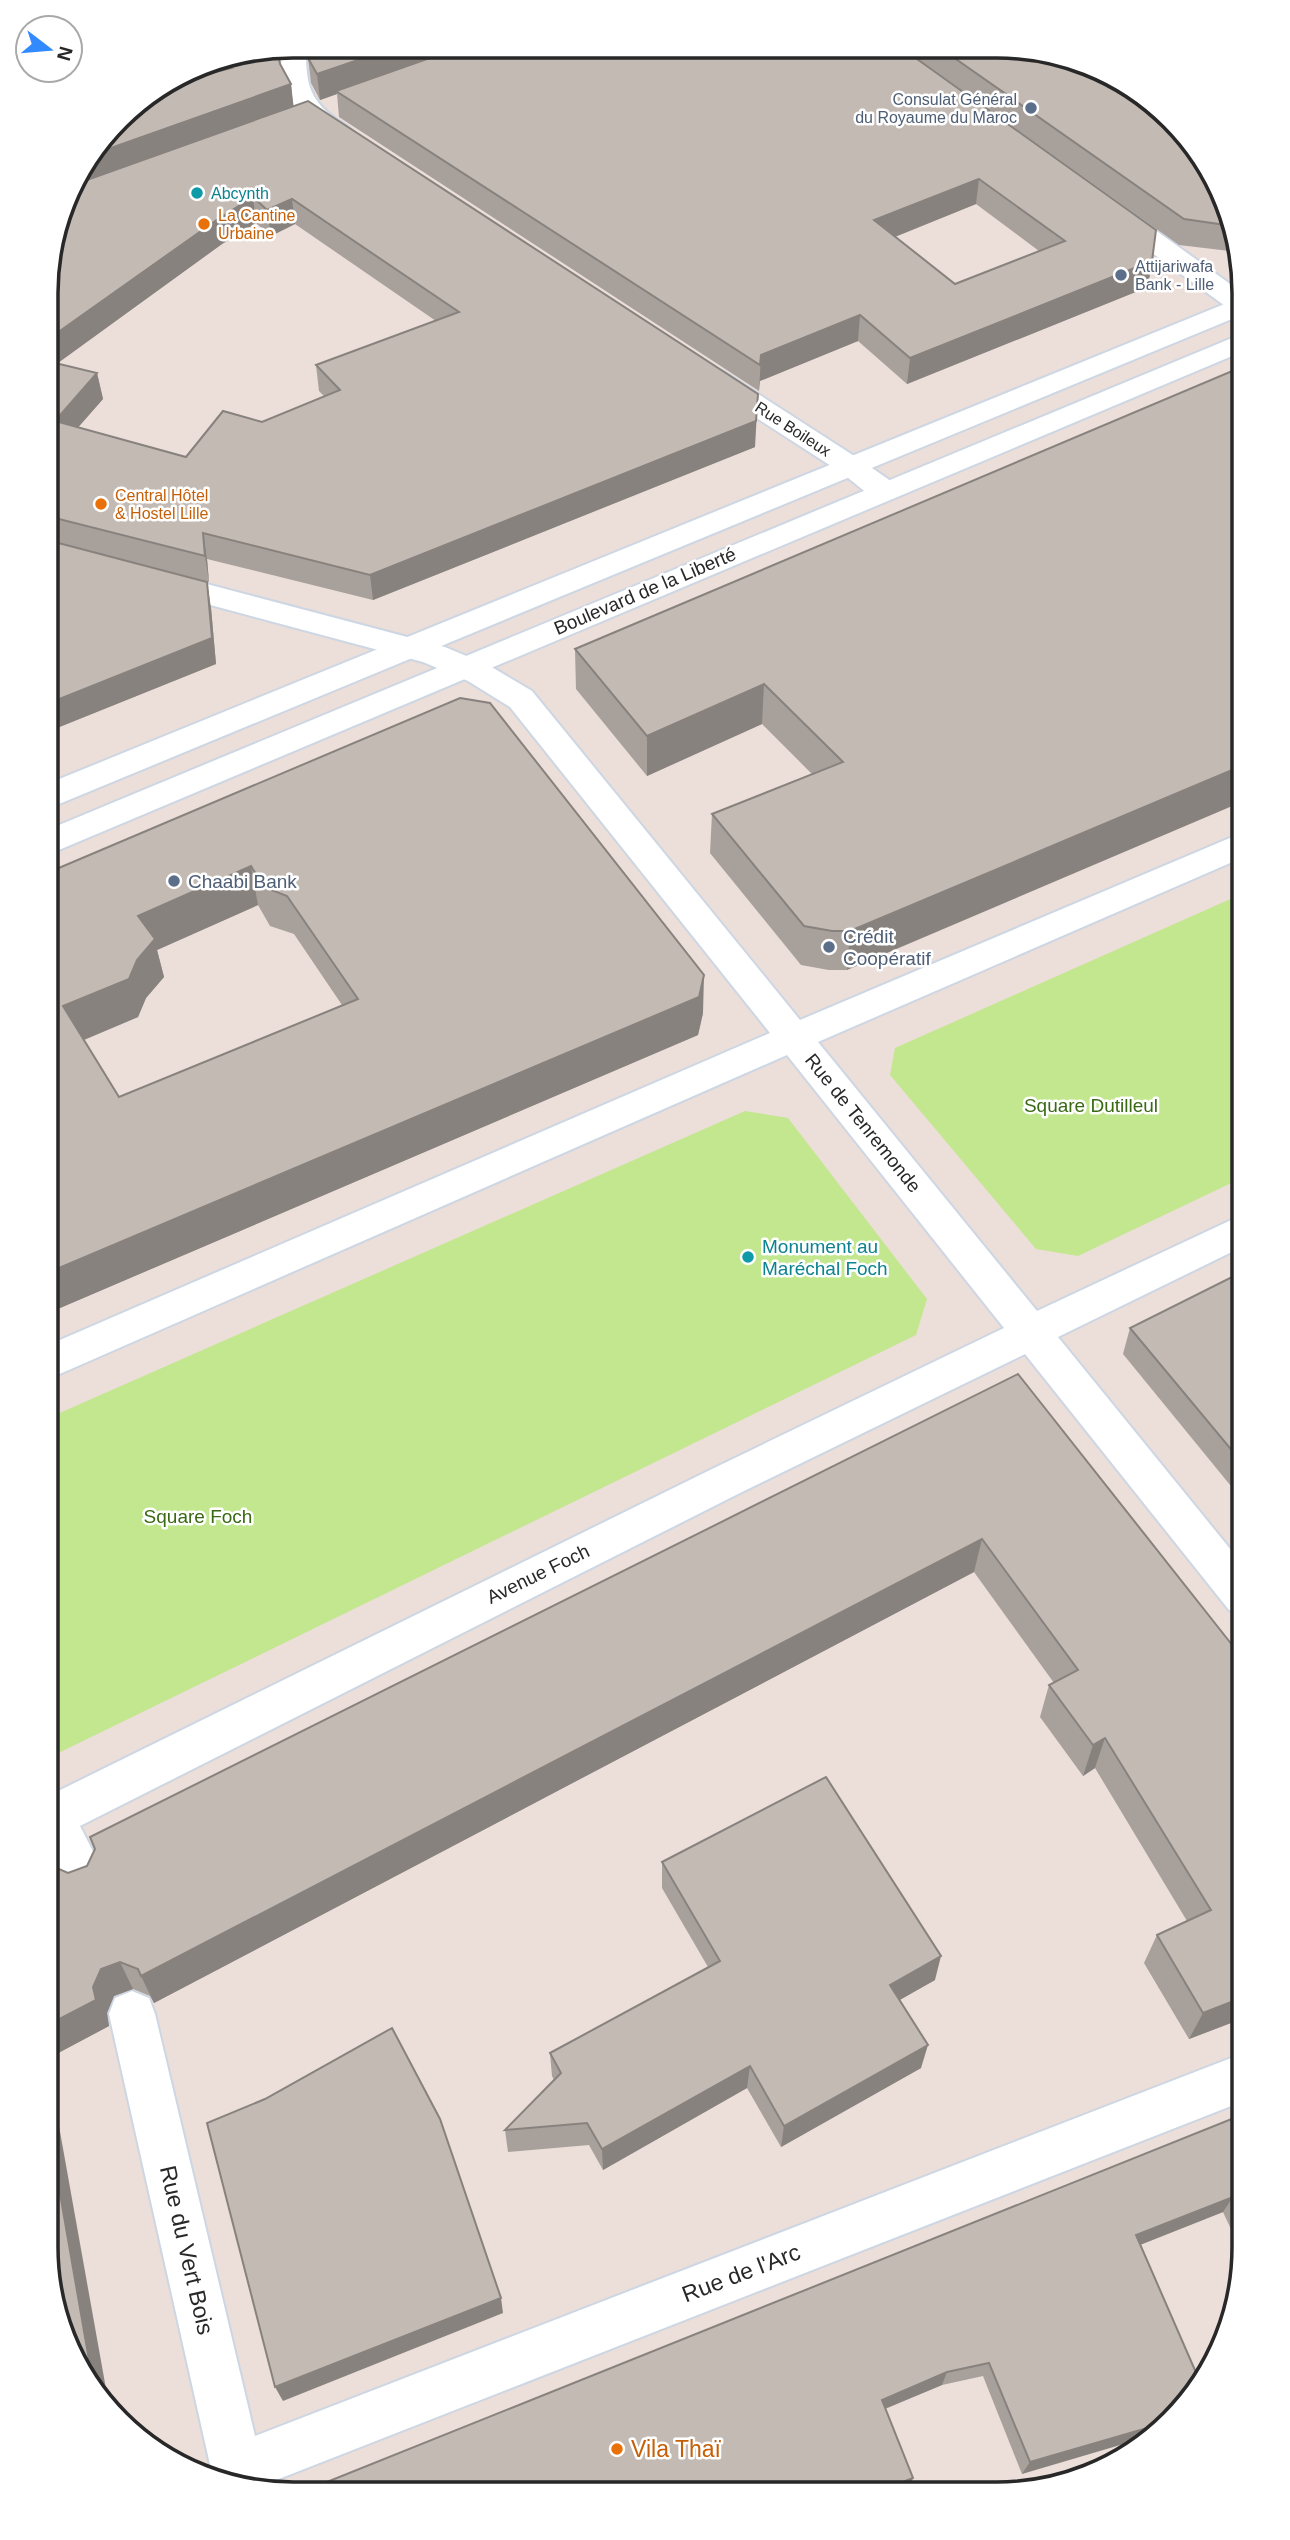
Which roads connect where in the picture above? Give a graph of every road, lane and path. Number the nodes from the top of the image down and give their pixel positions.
1 (294, 58) edge
2 (366, 151) edge
3 (1097, 201) edge
4 (1232, 296) edge
5 (1232, 309) edge
6 (1232, 346) edge
7 (691, 363) edge
8 (852, 467) junction
9 (884, 491) junction
10 (128, 573) edge
11 (411, 647) junction
12 (468, 667) junction
13 (58, 792) edge
14 (58, 838) edge
15 (1232, 849) edge
16 (795, 1037) junction
17 (1232, 1235) edge
18 (1031, 1332) junction
19 (58, 1359) edge
20 (1232, 1582) edge
21 (58, 1814) edge
22 (58, 1834) edge
23 (83, 1877) edge
24 (132, 2014) edge
25 (1232, 2082) edge
26 (238, 2475) edge
27 (243, 2476) edge

1 - 2 street
3 - 4 street
5 - 8 street, Boulevard de la Liberté
6 - 9 street, Boulevard de la Liberté
7 - 8 street, Rue Boileux
8 - 9 street, Rue Boileux
8 - 11 street, Boulevard de la Liberté
9 - 12 street, Boulevard de la Liberté
10 - 11 street, Rue de Tenremonde
11 - 12 street, Rue de Tenremonde
11 - 13 street, Boulevard de la Liberté
12 - 14 street, Boulevard de la Liberté
12 - 16 street, Rue de Tenremonde
15 - 16 street
16 - 18 street, Rue de Tenremonde
16 - 19 street
17 - 18 street
18 - 20 street, Rue de Tenremonde
18 - 21 street, Avenue Foch
22 - 23 street
24 - 26 street, Rue du Vert Bois
25 - 27 street, Rue de l'Arc

